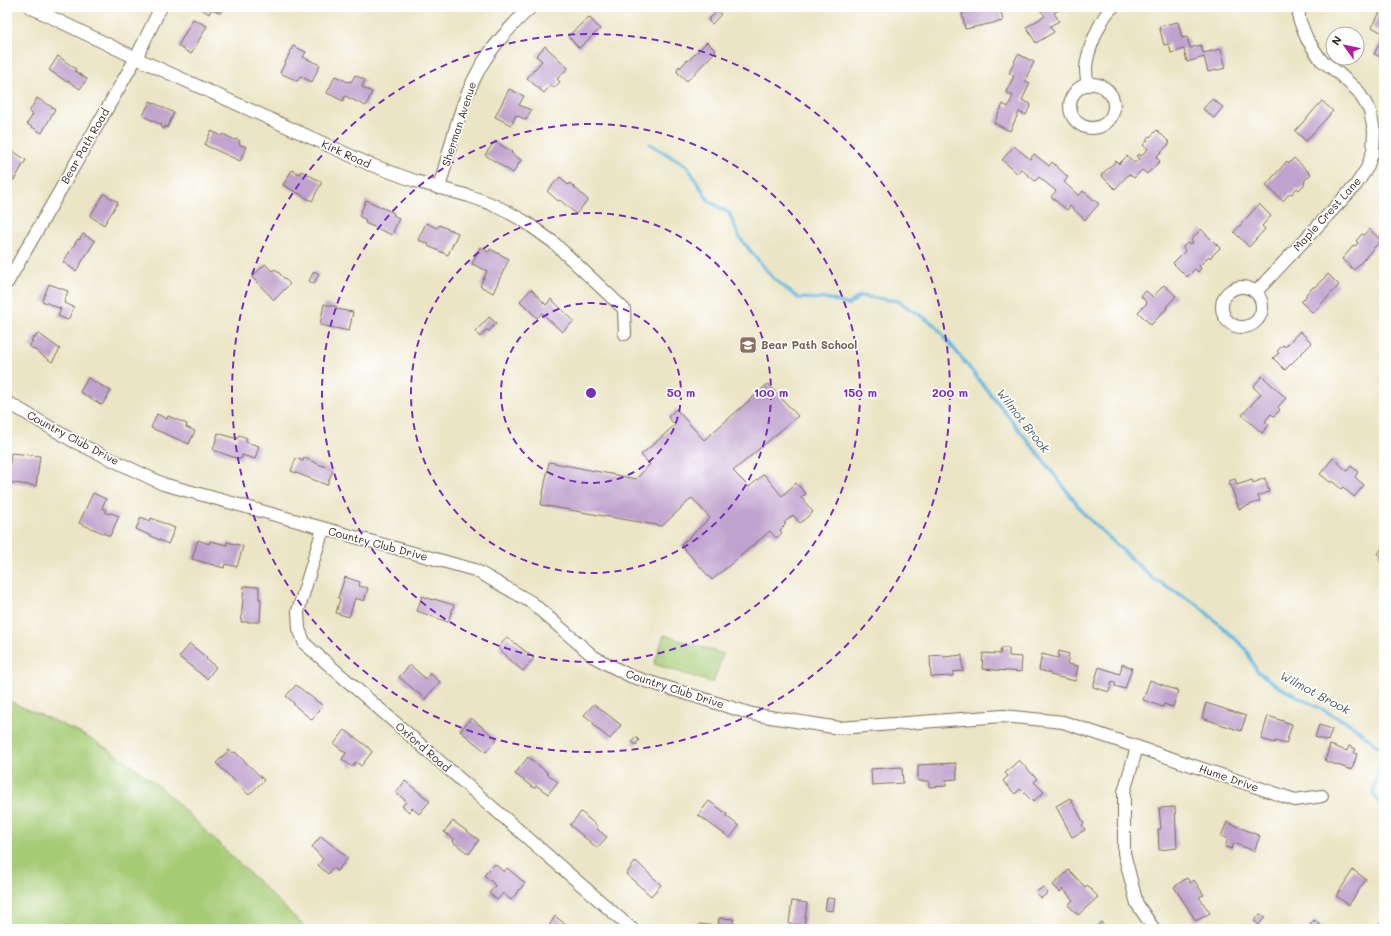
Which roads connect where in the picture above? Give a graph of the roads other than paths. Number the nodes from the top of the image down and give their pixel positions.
1 (30, 7) edge
2 (161, 7) edge
3 (531, 7) edge
4 (1113, 7) edge
5 (1299, 7) edge
6 (136, 58) junction
7 (1088, 85) dead end
8 (439, 188) junction
9 (7, 283) edge
10 (1256, 292) dead end
11 (625, 334) dead end
12 (7, 402) edge
13 (323, 530) junction
14 (1137, 747) junction
15 (1322, 796) dead end
16 (632, 929) edge
17 (1154, 929) edge

1 - 6 street, Kirk Road
2 - 6 street, Bear Path Road
3 - 8 street, Sherman Avenue
4 - 7 street
5 - 10 street, Maple Crest Lane
6 - 8 street, Kirk Road
6 - 9 street, Bear Path Road
8 - 11 street, Kirk Road
12 - 13 street, Country Club Drive
13 - 14 street, Country Club Drive
13 - 16 street, Oxford Road
14 - 15 street, Hume Drive
14 - 17 street

